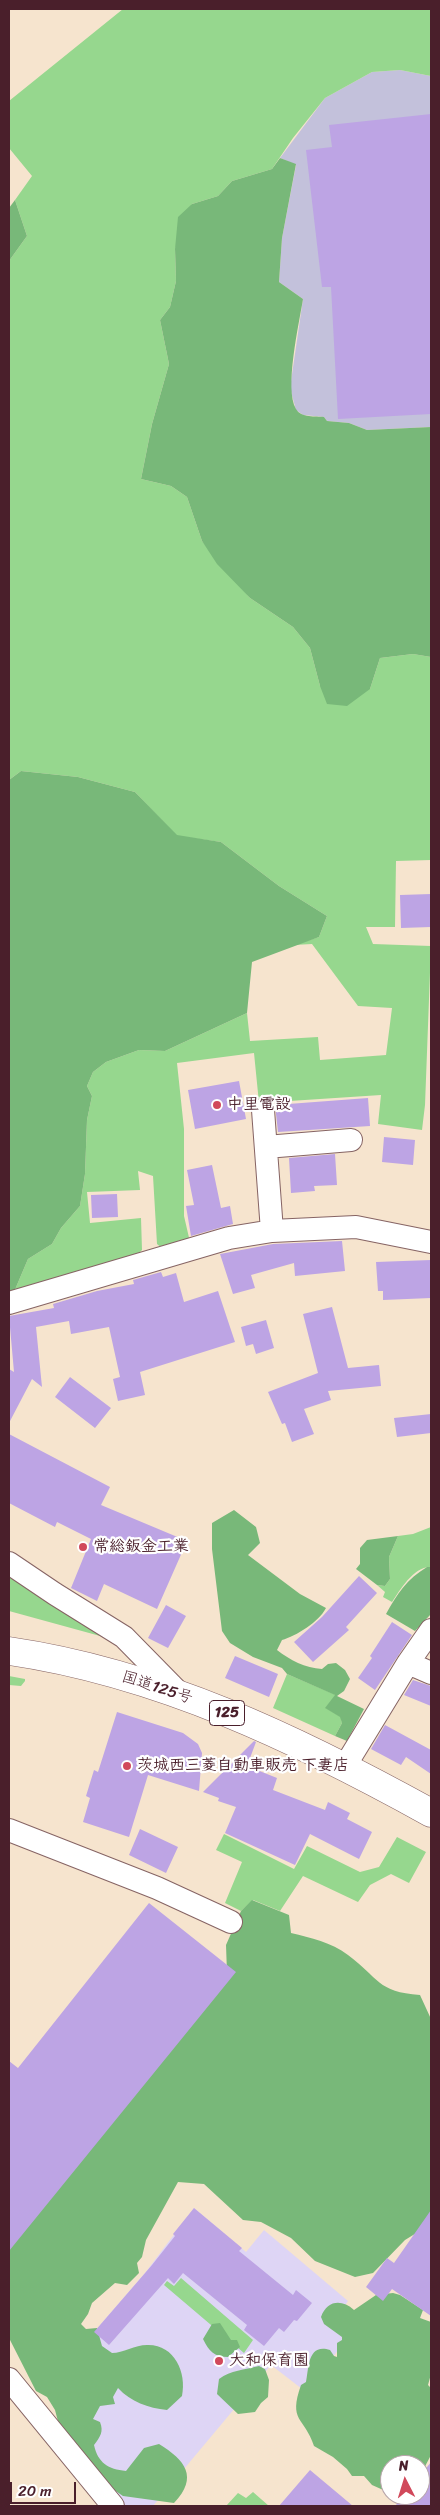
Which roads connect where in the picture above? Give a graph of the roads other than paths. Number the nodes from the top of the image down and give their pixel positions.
1 (263, 1110) dead end
2 (352, 1140) dead end
3 (266, 1147) junction
4 (272, 1231) junction
5 (431, 1242) edge
6 (9, 1303) edge
7 (9, 1563) edge
8 (431, 1630) edge
9 (9, 1651) edge
10 (408, 1663) junction
11 (431, 1673) edge
12 (178, 1692) junction
13 (345, 1766) junction
14 (431, 1814) edge
15 (9, 1830) edge
16 (231, 1922) dead end
17 (9, 2379) edge
18 (113, 2506) edge

1 - 3 street
2 - 3 street
3 - 4 street
4 - 5 street
4 - 6 street
7 - 12 street
8 - 10 street
9 - 12 highway, 国道125号 / 125
10 - 11 street
10 - 13 street
12 - 13 highway, 国道125号 / 125
13 - 14 highway, 国道125号 / 125
15 - 16 street
17 - 18 street

